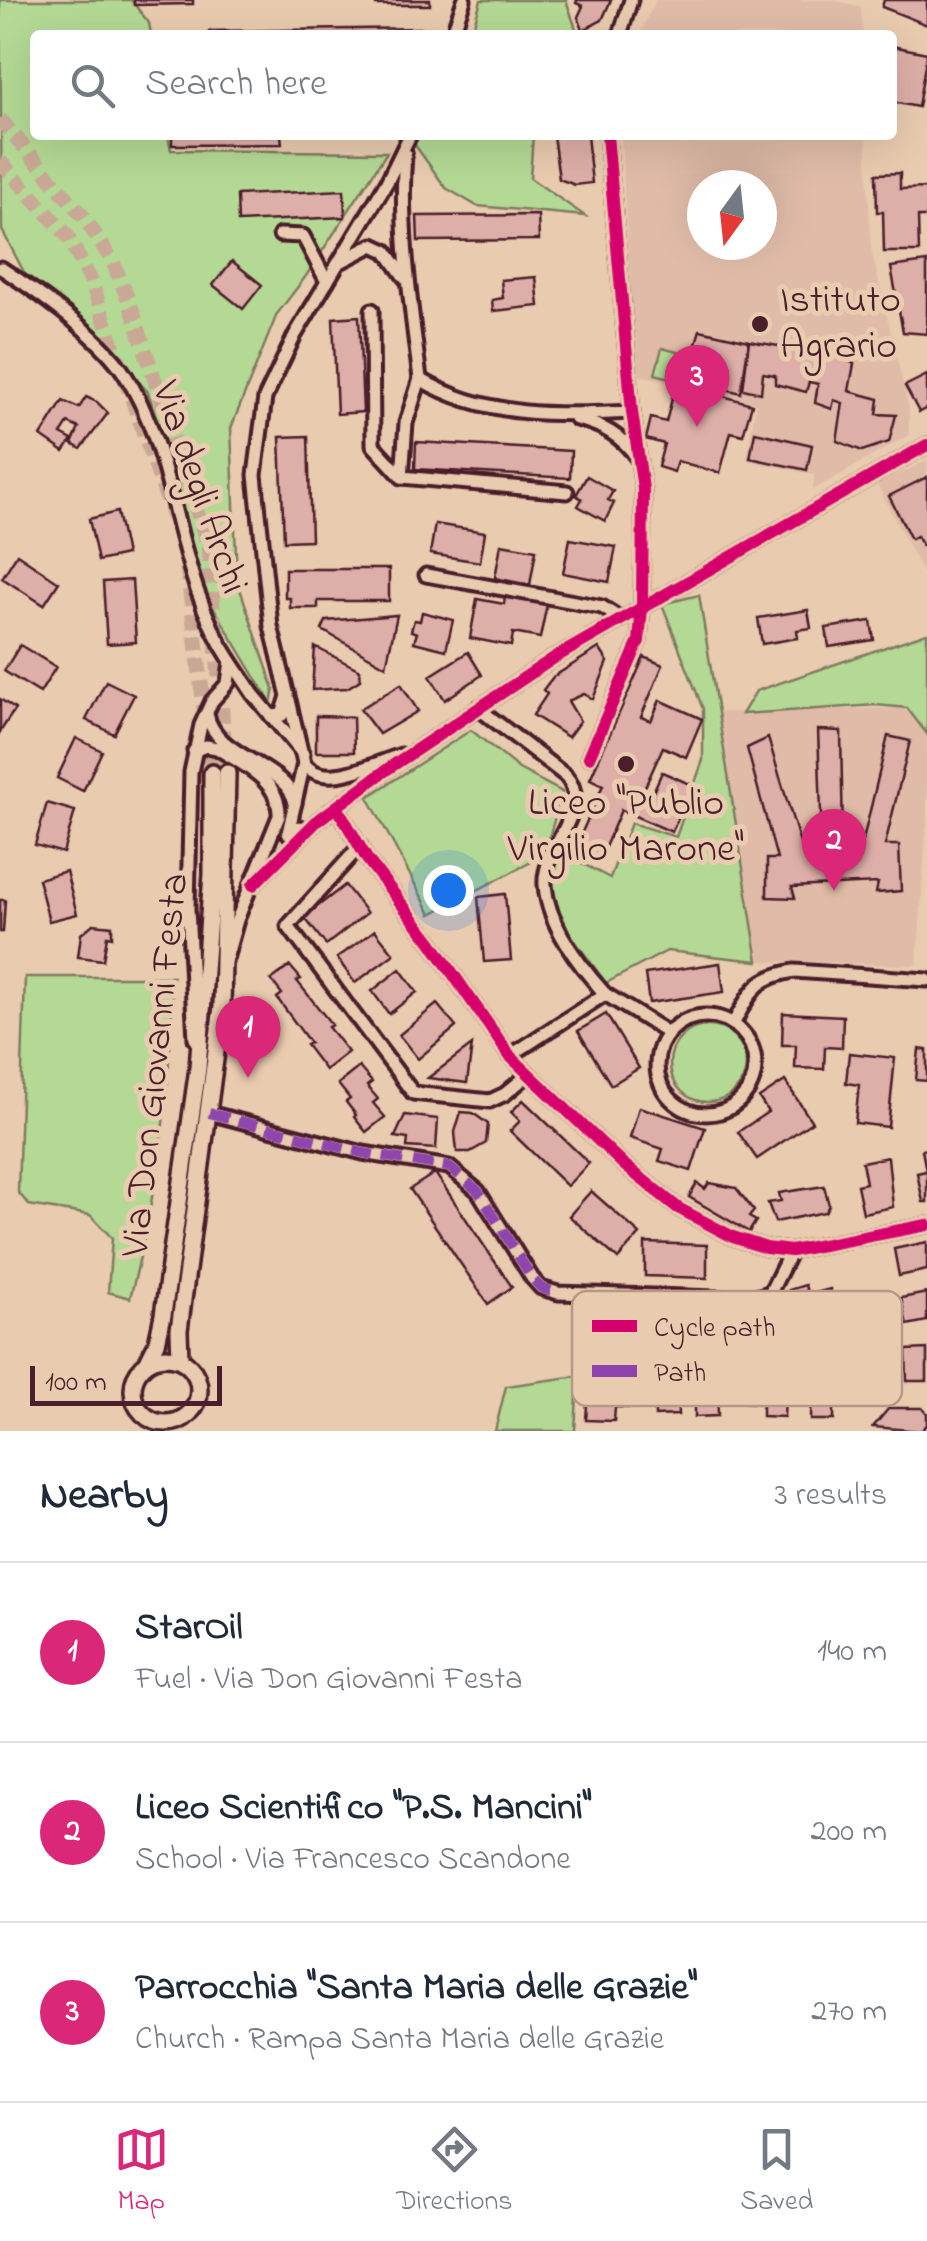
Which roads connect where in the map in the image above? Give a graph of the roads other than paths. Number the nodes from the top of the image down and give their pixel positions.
1 (464, 0) edge
2 (631, 0) edge
3 (454, 30) edge
4 (622, 30) edge
5 (408, 140) edge
6 (608, 140) edge
7 (280, 235) dead end
8 (340, 262) junction
9 (0, 267) edge
10 (327, 282) junction
11 (410, 286) junction
12 (372, 310) dead end
13 (420, 379) junction
14 (632, 412) junction
15 (561, 416) junction
16 (927, 444) edge
17 (640, 463) junction
18 (402, 478) junction
19 (567, 492) dead end
20 (426, 576) dead end
21 (642, 607) junction
22 (620, 620) junction
23 (231, 661) junction
24 (222, 691) junction
25 (253, 694) junction
26 (288, 696) junction
27 (478, 708) junction
28 (207, 710) junction
29 (271, 716) junction
30 (415, 750) junction
31 (194, 751) junction
32 (303, 758) junction
33 (589, 758) dead end
34 (296, 803) junction
35 (337, 807) junction
36 (317, 821) junction
37 (360, 846) junction
38 (253, 885) junction
39 (224, 967) junction
40 (927, 980) edge
41 (605, 994) junction
42 (734, 1024) junction
43 (668, 1033) junction
44 (510, 1056) junction
45 (198, 1068) junction
46 (529, 1074) junction
47 (209, 1112) junction
48 (927, 1225) edge
49 (791, 1251) junction
50 (771, 1291) edge
51 (572, 1293) edge
52 (180, 1360) junction
53 (148, 1361) junction
54 (184, 1424) edge
55 (159, 1427) edge

1 - 3 street
2 - 4 street
5 - 8 street
5 - 11 street
6 - 14 street
7 - 10 street
8 - 10 street
8 - 11 street
9 - 23 street, Via degli Archi
10 - 26 street
11 - 13 street
12 - 18 street
13 - 15 street
13 - 18 street
14 - 15 street
14 - 17 street
15 - 17 street
16 - 21 street
17 - 21 street
18 - 19 street
20 - 22 street
21 - 22 street
21 - 33 street
22 - 27 street
23 - 24 street
23 - 25 street, Via degli Archi
24 - 25 street
24 - 28 street
25 - 29 street, Via degli Archi
26 - 29 street
26 - 32 street
27 - 30 street
27 - 41 street
28 - 31 street
28 - 34 street
29 - 32 street, Via degli Archi
30 - 32 street
30 - 35 street
31 - 38 street
31 - 45 street
32 - 34 street
34 - 36 street
35 - 36 street
35 - 37 street
36 - 38 street
37 - 44 street
37 - 46 street
38 - 39 street
39 - 45 main road, Via Don Giovanni Festa
39 - 47 main road, Via Don Giovanni Festa
40 - 42 street
41 - 43 street
41 - 44 street
42 - 43 street
42 - 43 street
44 - 46 street
45 - 53 main road, Via Don Giovanni Festa
46 - 49 street
47 - 51 street
47 - 52 main road, Via Don Giovanni Festa
48 - 49 street
49 - 50 street
52 - 53 main road
52 - 54 main road
53 - 55 main road
54 - 55 main road

